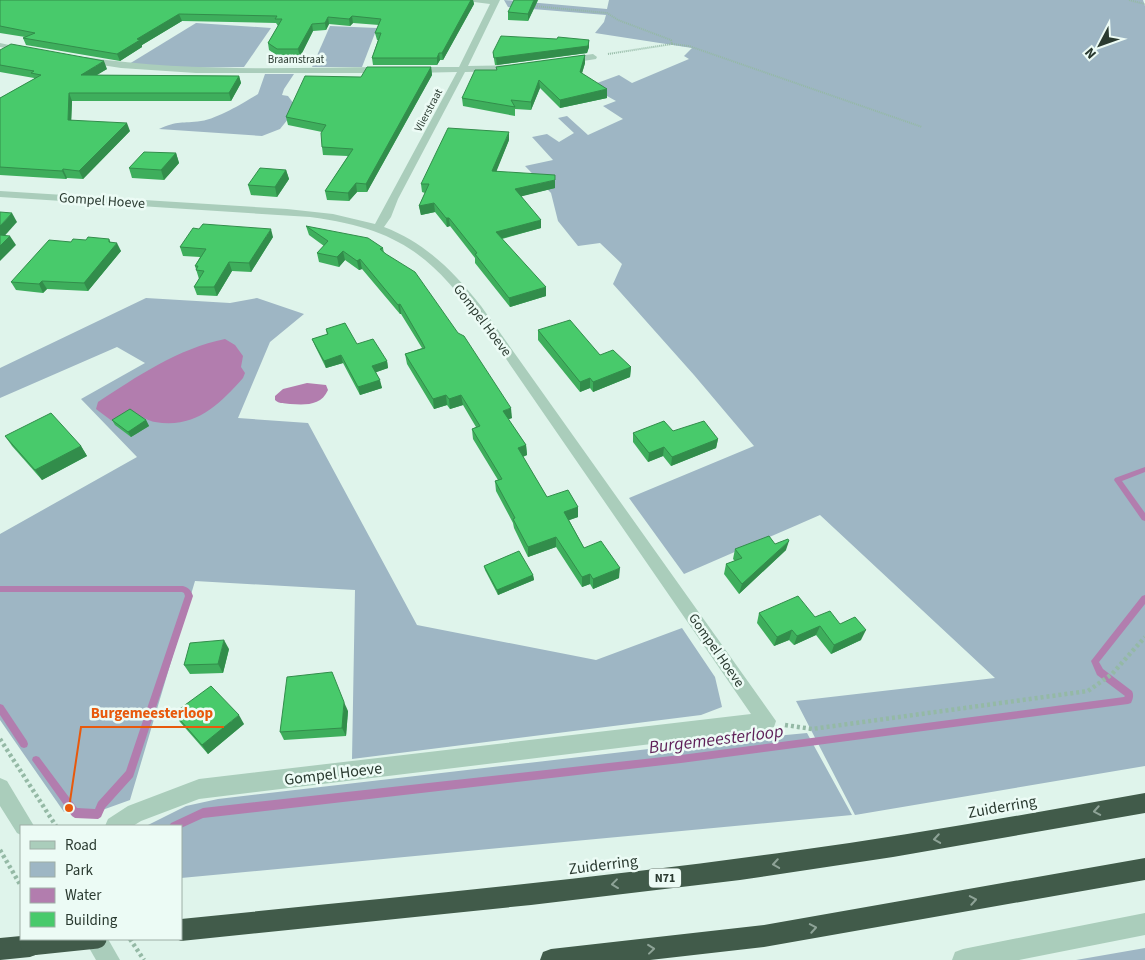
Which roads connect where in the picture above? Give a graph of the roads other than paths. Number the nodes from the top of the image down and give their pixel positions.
1 (474, 0) edge
2 (496, 1) edge
3 (0, 44) edge
4 (37, 51) edge
5 (592, 57) road end
6 (74, 58) edge
7 (557, 62) edge
8 (530, 66) edge
9 (392, 70) edge
10 (402, 70) edge
11 (462, 70) junction
12 (0, 194) edge
13 (378, 228) junction
14 (0, 788) edge
15 (1145, 802) edge
16 (23, 825) edge
17 (117, 825) edge
18 (1145, 869) edge
19 (1145, 924) edge
20 (182, 930) edge
21 (87, 940) edge
22 (97, 940) edge
23 (0, 949) edge
24 (109, 960) edge
25 (551, 960) edge
26 (963, 960) edge

1 - 2 street
2 - 11 street, Vlierstraat
3 - 4 street
5 - 7 street
6 - 9 street, Braamstraat
8 - 11 street
10 - 11 street
11 - 13 street, Vlierstraat
12 - 13 street, Gompel Hoeve
13 - 17 street, Gompel Hoeve
14 - 16 street
15 -> 20 highway, Zuiderring / N71
25 -> 18 highway
19 - 26 street
21 - 23 highway, bridge
22 - 24 street

